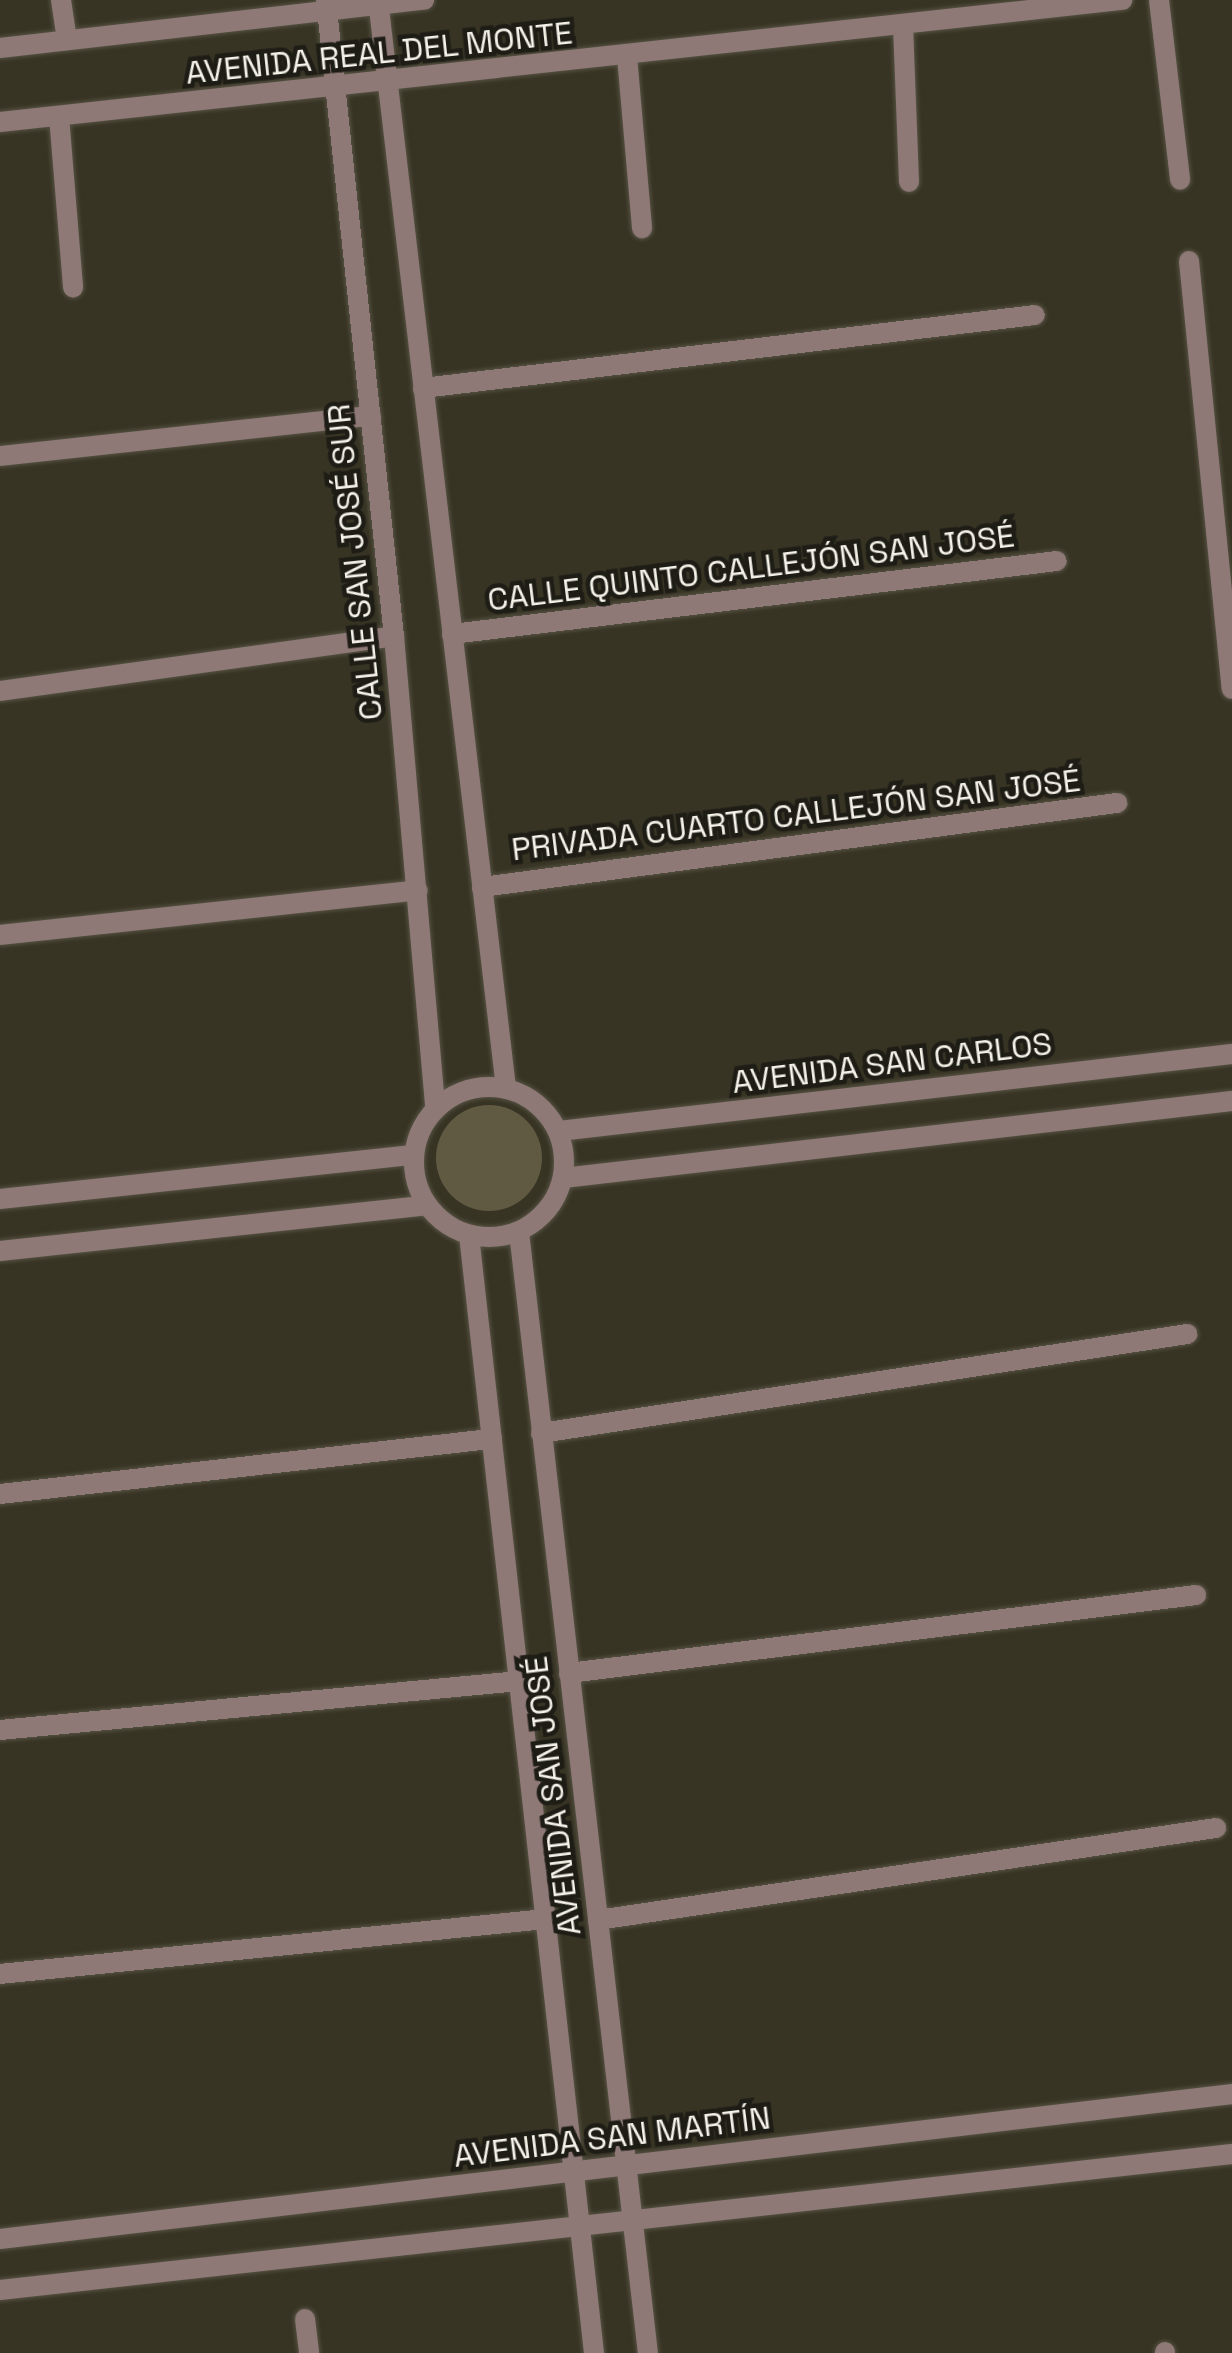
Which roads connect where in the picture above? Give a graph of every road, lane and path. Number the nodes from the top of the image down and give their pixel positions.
1 (62, 0) edge
2 (424, 0) edge
3 (1122, 0) edge
4 (1159, 0) edge
5 (378, 3) edge
6 (326, 6) edge
7 (904, 24) junction
8 (67, 40) junction
9 (0, 48) edge
10 (627, 56) junction
11 (389, 83) junction
12 (335, 89) junction
13 (59, 116) junction
14 (0, 122) edge
15 (1180, 180) dead end
16 (909, 182) dead end
17 (642, 228) dead end
18 (1189, 261) dead end
19 (73, 287) dead end
20 (1035, 315) dead end
21 (423, 388) junction
22 (370, 416) junction
23 (0, 456) edge
24 (1057, 562) dead end
25 (452, 634) junction
26 (394, 636) junction
27 (1232, 689) edge
28 (0, 691) edge
29 (1118, 803) dead end
30 (482, 886) junction
31 (418, 890) junction
32 (0, 935) edge
33 (1232, 1054) edge
34 (506, 1088) junction
35 (1232, 1101) edge
36 (435, 1108) junction
37 (559, 1132) junction
38 (413, 1155) junction
39 (564, 1178) junction
40 (0, 1199) edge
41 (426, 1205) junction
42 (519, 1232) junction
43 (469, 1235) junction
44 (0, 1251) edge
45 (1186, 1334) dead end
46 (542, 1433) junction
47 (492, 1439) junction
48 (0, 1494) edge
49 (1196, 1595) dead end
50 (569, 1673) junction
51 (519, 1681) junction
52 (0, 1730) edge
53 (1216, 1828) dead end
54 (546, 1919) junction
55 (598, 1920) junction
56 (0, 1974) edge
57 (1232, 2094) edge
58 (1232, 2154) edge
59 (626, 2165) junction
60 (575, 2172) junction
61 (632, 2218) junction
62 (580, 2222) junction
63 (0, 2238) edge
64 (0, 2290) edge
65 (305, 2319) dead end
66 (309, 2353) edge
67 (594, 2353) edge
68 (648, 2353) edge

1 - 8 street
2 - 5 street, AVENIDA REAL DEL MONTE
3 - 7 street, AVENIDA REAL DEL MONTE
4 - 15 street
5 - 6 street, AVENIDA REAL DEL MONTE
5 - 11 street
6 - 8 street, AVENIDA REAL DEL MONTE
6 - 12 street, CALLE SAN JOSÉ SUR
7 - 10 street, AVENIDA REAL DEL MONTE
7 - 16 street
8 - 9 street, AVENIDA REAL DEL MONTE
10 - 11 street, AVENIDA REAL DEL MONTE
10 - 17 street
11 - 12 street, AVENIDA REAL DEL MONTE
11 - 21 street
12 - 13 street, AVENIDA REAL DEL MONTE
12 - 22 street, CALLE SAN JOSÉ SUR
13 - 14 street, AVENIDA REAL DEL MONTE
13 - 19 street
18 - 27 street
20 - 21 street
21 - 25 street
22 - 23 street
22 - 26 street, CALLE SAN JOSÉ SUR
24 - 25 street, CALLE QUINTO CALLEJÓN SAN JOSÉ
25 - 30 street
26 - 28 street
26 - 31 street, CALLE SAN JOSÉ SUR
29 - 30 street, PRIVADA CUARTO CALLEJÓN SAN JOSÉ
30 - 34 street
31 - 32 street
31 - 36 street, CALLE SAN JOSÉ SUR
33 - 37 street, AVENIDA SAN CARLOS
34 - 36 street
34 - 37 street
35 - 39 street
36 - 38 street
37 - 39 street
38 - 40 street
38 - 41 street
39 - 42 street
41 - 43 street
41 - 44 street
42 - 43 street
42 - 46 street, AVENIDA SAN JOSÉ
43 - 47 street, AVENIDA SAN JOSÉ
45 - 46 street
46 - 50 street, AVENIDA SAN JOSÉ
47 - 48 street
47 - 51 street, AVENIDA SAN JOSÉ
49 - 50 street
50 - 55 street, AVENIDA SAN JOSÉ
51 - 52 street
51 - 54 street, AVENIDA SAN JOSÉ
53 - 55 street
54 - 56 street
54 - 60 street, AVENIDA SAN JOSÉ
55 - 59 street, AVENIDA SAN JOSÉ
57 - 59 street, AVENIDA SAN MARTÍN
58 - 61 street
59 - 60 street, AVENIDA SAN MARTÍN
59 - 61 street, AVENIDA SAN JOSÉ
60 - 62 street, AVENIDA SAN JOSÉ
60 - 63 street, AVENIDA SAN MARTÍN
61 - 62 street
61 - 68 street, AVENIDA SAN JOSÉ
62 - 64 street
62 - 67 street, AVENIDA SAN JOSÉ
65 - 66 street

